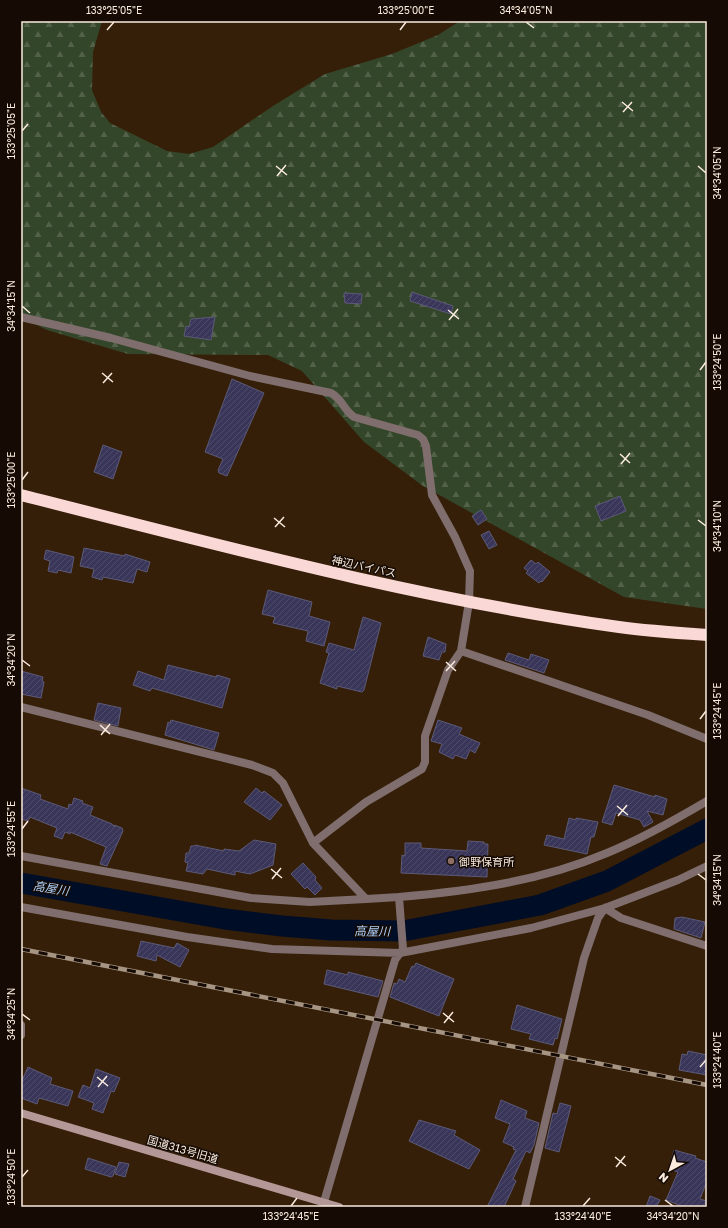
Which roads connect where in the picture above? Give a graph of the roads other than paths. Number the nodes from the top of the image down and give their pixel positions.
1 (21, 317) edge
2 (21, 495) edge
3 (469, 602) junction
4 (707, 635) edge
5 (461, 650) junction
6 (21, 707) edge
7 (707, 739) edge
8 (707, 801) edge
9 (313, 843) junction
10 (21, 856) edge
11 (707, 866) edge
12 (366, 899) junction
13 (399, 899) junction
14 (21, 906) edge
15 (605, 908) junction
16 (707, 946) edge
17 (402, 949) junction
18 (21, 1025) edge
19 (21, 1034) edge
20 (21, 1113) edge
21 (324, 1202) junction
22 (340, 1207) edge
23 (524, 1207) edge

1 - 3 street
2 - 3 highway, 神辺バイパス
3 - 4 highway, 神辺バイパス
3 - 5 street
5 - 7 street
5 - 9 street
6 - 9 street
8 - 13 street
9 - 12 street
10 - 12 street
11 - 15 street
12 - 13 street
13 - 17 street
14 - 17 street
15 - 16 street
15 - 17 street
15 - 23 street
17 - 21 street
18 - 19 street
20 - 21 street, 国道313号旧道
21 - 22 street, 国道313号旧道

